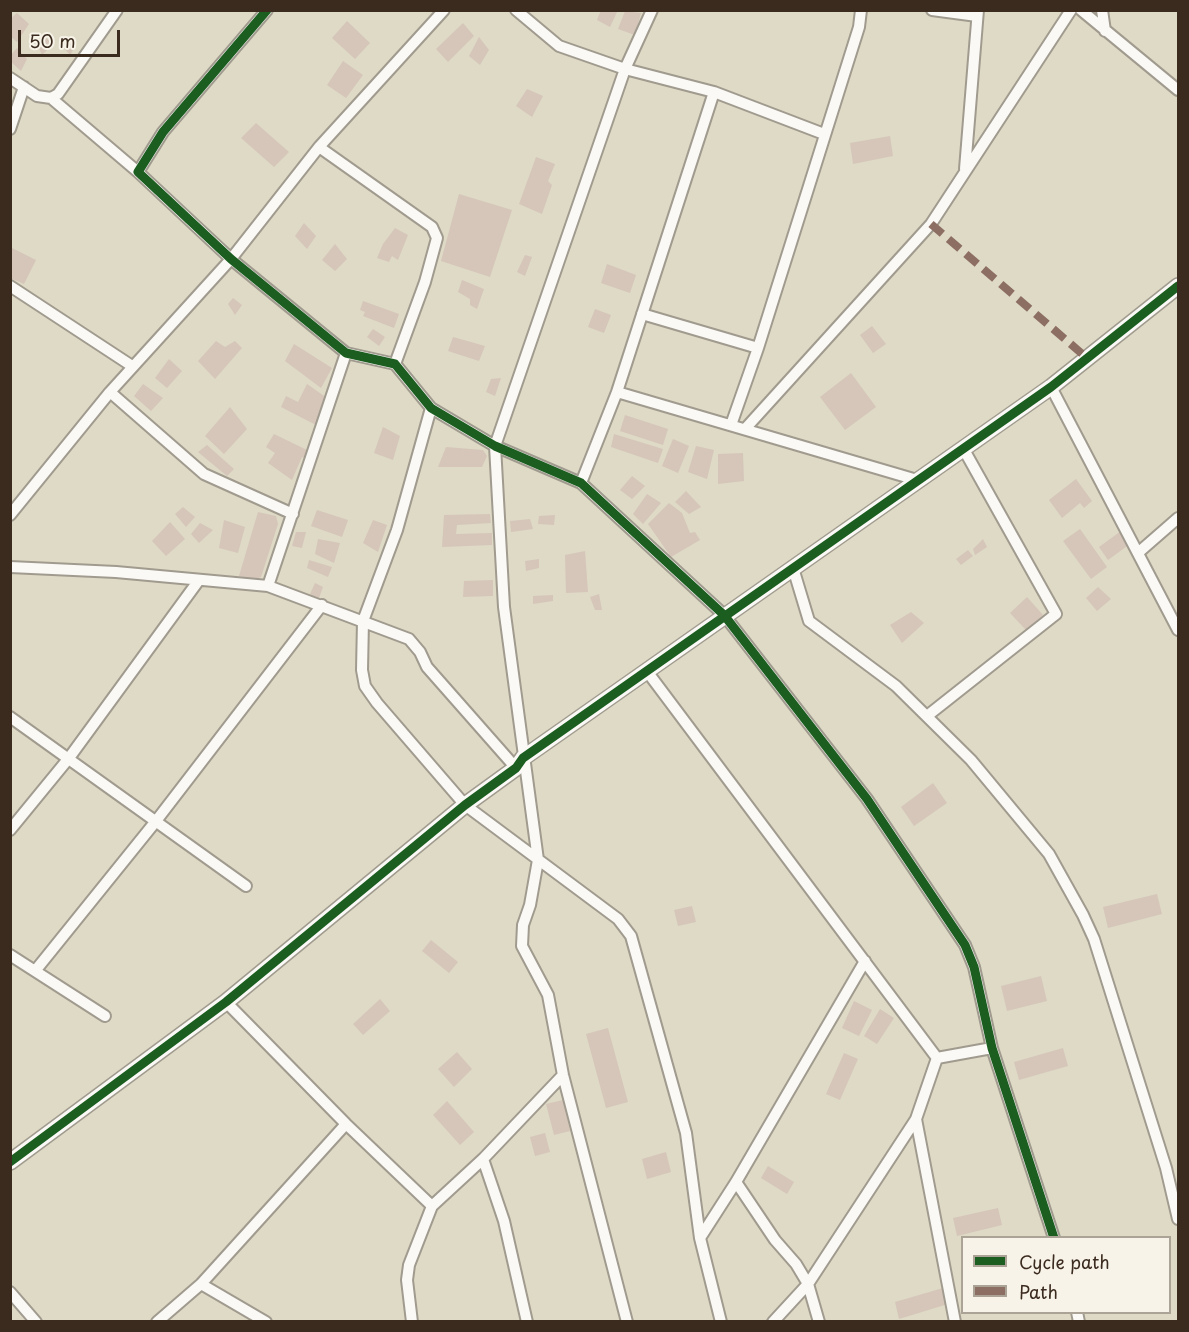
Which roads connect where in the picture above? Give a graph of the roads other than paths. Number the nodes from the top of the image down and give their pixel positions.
1 (117, 10) edge
2 (267, 10) edge
3 (444, 10) edge
4 (516, 10) edge
5 (652, 10) edge
6 (861, 10) edge
7 (932, 10) edge
8 (1071, 10) edge
9 (1081, 10) edge
10 (1102, 10) edge
11 (978, 13) edge
12 (1105, 31) junction
13 (626, 69) junction
14 (10, 78) edge
15 (24, 87) junction
16 (1179, 90) edge
17 (714, 92) junction
18 (51, 98) junction
19 (10, 129) edge
20 (824, 134) junction
21 (319, 147) junction
22 (965, 171) junction
23 (138, 172) junction
24 (231, 259) junction
25 (10, 286) edge
26 (1179, 286) edge
27 (642, 314) junction
28 (758, 348) junction
29 (346, 353) junction
30 (395, 364) junction
31 (132, 366) junction
32 (1051, 387) junction
33 (110, 392) junction
34 (617, 392) junction
35 (431, 408) junction
36 (730, 425) junction
37 (745, 429) junction
38 (495, 446) junction
39 (963, 448) junction
40 (917, 480) junction
41 (581, 483) junction
42 (293, 514) junction
43 (10, 515) edge
44 (1179, 518) edge
45 (1139, 552) junction
46 (10, 567) edge
47 (793, 568) junction
48 (199, 580) junction
49 (268, 586) junction
50 (322, 605) junction
51 (724, 615) junction
52 (363, 621) junction
53 (1179, 630) edge
54 (646, 670) junction
55 (927, 716) junction
56 (10, 717) edge
57 (69, 758) junction
58 (519, 763) junction
59 (465, 805) junction
60 (156, 821) junction
61 (10, 830) edge
62 (538, 860) junction
63 (246, 886) dead end
64 (10, 955) edge
65 (864, 961) junction
66 (35, 971) junction
67 (226, 1002) junction
68 (105, 1016) dead end
69 (992, 1048) junction
70 (937, 1058) junction
71 (563, 1075) junction
72 (916, 1119) junction
73 (346, 1124) junction
74 (483, 1159) junction
75 (10, 1162) edge
76 (736, 1182) junction
77 (432, 1206) junction
78 (1179, 1219) edge
79 (1053, 1236) edge
80 (700, 1238) junction
81 (201, 1284) junction
82 (808, 1284) junction
83 (10, 1292) edge
84 (36, 1322) edge
85 (157, 1322) edge
86 (266, 1322) edge
87 (412, 1322) edge
88 (527, 1322) edge
89 (627, 1322) edge
90 (721, 1322) edge
91 (773, 1322) edge
92 (819, 1322) edge
93 (955, 1322) edge

1 - 18 street
2 - 23 street
3 - 21 street
4 - 13 street
5 - 13 street
6 - 20 street
7 - 11 street
8 - 22 street
9 - 12 street
10 - 12 street
11 - 22 street
12 - 16 street
13 - 17 street
13 - 38 street
14 - 15 street
15 - 18 street
15 - 19 street
17 - 20 street
17 - 27 street
18 - 23 street
20 - 28 street
21 - 24 street
21 - 30 street
22 - 37 street
23 - 24 street
24 - 29 street
24 - 31 street
25 - 31 street
26 - 32 street
27 - 28 street
27 - 34 street
28 - 36 street
29 - 30 street
29 - 42 street
30 - 35 street
31 - 33 street
32 - 39 street
32 - 45 street
33 - 42 street
33 - 43 street
34 - 36 street
34 - 41 street
35 - 38 street
35 - 52 street
36 - 37 street
37 - 40 street
38 - 41 street
38 - 58 street
39 - 40 street
39 - 55 street
40 - 47 street
41 - 51 street
42 - 49 street
44 - 45 street
45 - 53 street
46 - 48 street
47 - 51 street
47 - 55 street
48 - 49 street
48 - 57 street
49 - 50 street
50 - 52 street
50 - 60 street
51 - 54 street
51 - 69 street
52 - 58 street
52 - 59 street
54 - 58 street
54 - 65 street
55 - 78 street
56 - 57 street
57 - 60 street
57 - 61 street
58 - 59 street
58 - 62 street
59 - 62 street
59 - 67 street
60 - 63 street
60 - 66 street
62 - 71 street
62 - 80 street
64 - 66 street
65 - 70 street
65 - 76 street
66 - 68 street
67 - 73 street
67 - 75 street
69 - 70 street
69 - 79 street
70 - 72 street
71 - 74 street
71 - 89 street
72 - 82 street
72 - 93 street
73 - 77 street
73 - 81 street
74 - 77 street
74 - 88 street
76 - 80 street
76 - 82 street
77 - 87 street
80 - 90 street
81 - 85 street
81 - 86 street
82 - 91 street
82 - 92 street
83 - 84 street

